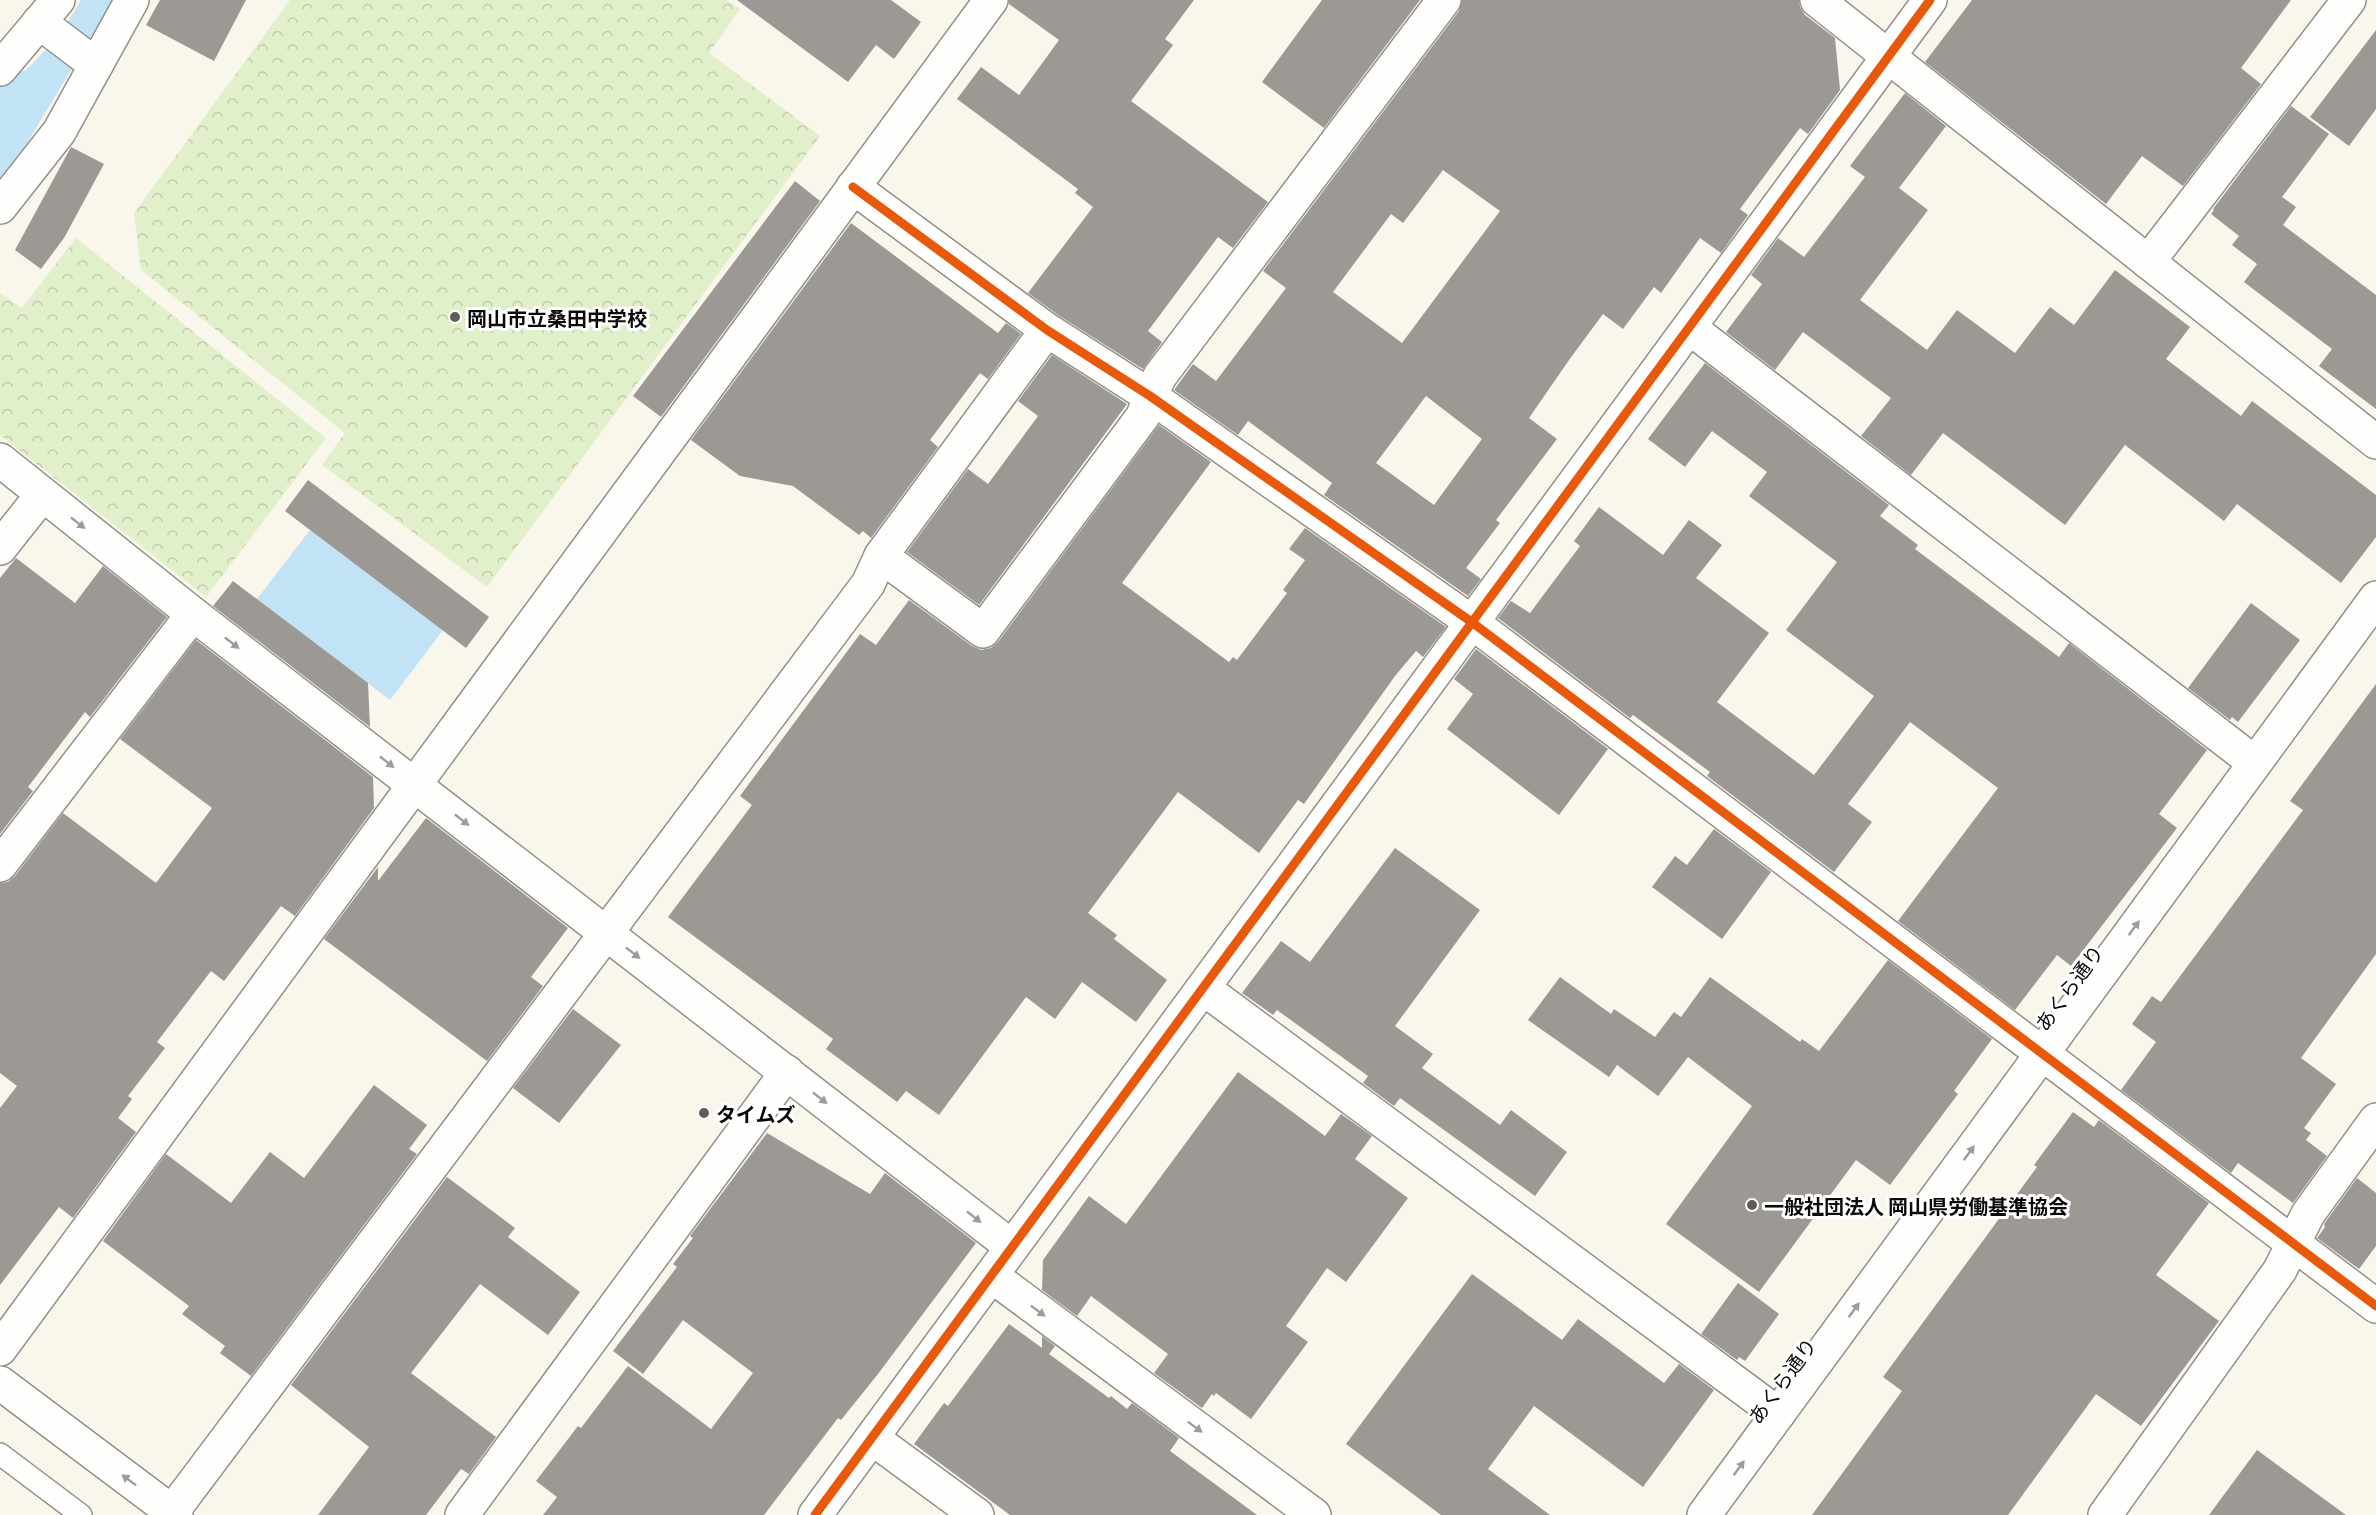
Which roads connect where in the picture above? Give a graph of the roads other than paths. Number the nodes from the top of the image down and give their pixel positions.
1 (132, 0) edge
2 (991, 0) edge
3 (1444, 0) edge
4 (1817, 0) edge
5 (1930, 0) edge
6 (2349, 0) edge
7 (51, 19) edge
8 (1889, 56) junction
9 (91, 62) junction
10 (2, 65) edge
11 (853, 187) junction
12 (0, 207) edge
13 (2148, 262) junction
14 (1690, 328) junction
15 (1047, 330) junction
16 (1150, 396) junction
17 (2376, 442) edge
18 (0, 460) edge
19 (42, 495) junction
20 (0, 548) edge
21 (881, 556) junction
22 (2376, 598) edge
23 (194, 614) junction
24 (1473, 623) junction
25 (2255, 763) junction
26 (416, 784) junction
27 (0, 864) edge
28 (607, 933) junction
29 (1203, 988) junction
30 (2041, 1053) junction
31 (787, 1072) junction
32 (2376, 1120) edge
33 (2293, 1245) junction
34 (1012, 1247) junction
35 (992, 1276) junction
36 (2376, 1306) edge
37 (0, 1349) edge
38 (0, 1383) edge
39 (1778, 1414) junction
40 (872, 1438) junction
41 (0, 1454) edge
42 (174, 1514) edge
43 (81, 1515) edge
44 (462, 1515) edge
45 (815, 1515) edge
46 (977, 1515) edge
47 (1314, 1515) edge
48 (1704, 1515) edge
49 (2105, 1515) edge

1 - 9 street
2 - 11 street
3 - 16 street
4 - 8 street
5 - 8 street
6 - 13 street
7 - 9 street
7 - 10 street
8 - 13 street
8 - 14 street
9 - 12 street
11 - 15 street
11 - 26 street
13 - 17 street
14 - 24 street
14 - 25 street
15 - 16 street
15 - 21 street
16 - 21 street
16 - 24 street
18 - 19 street
19 - 20 street
19 -> 23 street
21 - 28 street
22 - 25 street, あくら通り
23 -> 26 street
23 - 27 street
24 - 29 street
24 - 30 street
30 -> 25 street, あくら通り
26 -> 28 street
26 - 37 street
28 -> 31 street
28 - 42 street
29 - 34 street
29 - 39 street
30 - 33 street
39 -> 30 street, あくら通り
31 -> 34 street
31 - 44 street
32 - 33 street
33 - 36 street
33 - 49 street
34 - 35 street
35 - 40 street
35 -> 47 street
42 -> 38 street
48 -> 39 street, あくら通り
40 - 45 street
40 - 46 street
41 - 43 lane

